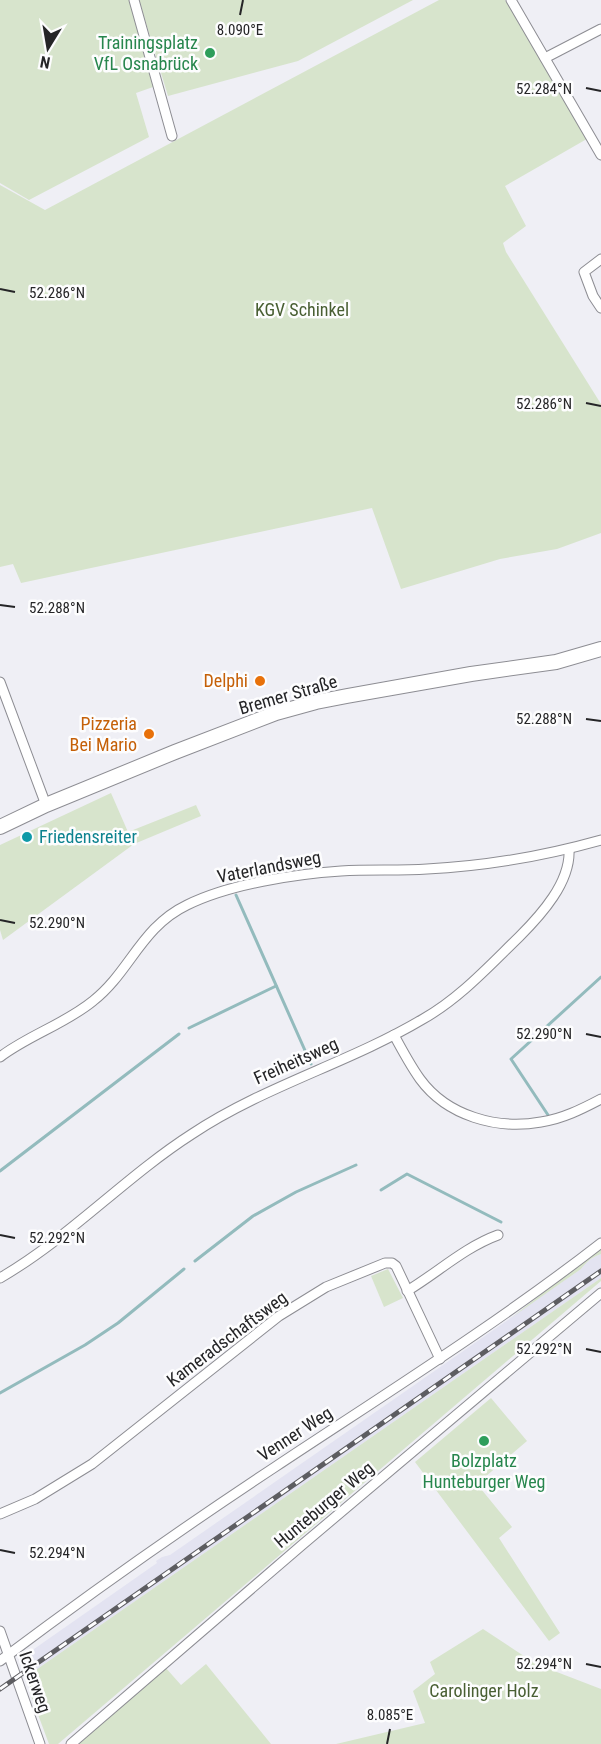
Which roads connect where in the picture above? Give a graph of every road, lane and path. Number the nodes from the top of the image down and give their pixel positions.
1 (134, 0) edge
2 (512, 1) edge
3 (601, 29) edge
4 (545, 58) junction
5 (172, 136) dead end
6 (601, 155) edge
7 (601, 258) edge
8 (601, 308) edge
9 (601, 649) edge
10 (0, 682) edge
11 (46, 805) junction
12 (0, 827) edge
13 (601, 840) edge
14 (569, 849) junction
15 (394, 1035) junction
16 (0, 1057) edge
17 (601, 1099) edge
18 (498, 1235) dead end
19 (601, 1243) edge
20 (0, 1278) edge
21 (407, 1291) junction
22 (601, 1293) edge
23 (440, 1359) junction
24 (0, 1514) edge
25 (0, 1631) edge
26 (9, 1655) junction
27 (0, 1661) edge
28 (40, 1744) edge
29 (70, 1744) edge

1 - 5 street
2 - 4 street
3 - 4 street
4 - 6 street
7 - 8 street
9 - 11 main road, Bremer Straße
10 - 11 street
11 - 12 main road, Bremer Straße
13 - 14 street, Vaterlandsweg
14 - 15 street, Freiheitsweg
14 - 16 street, Vaterlandsweg
15 - 17 street
15 - 20 street, Freiheitsweg
18 - 21 street
19 - 23 street, Venner Weg
21 - 23 street, Kameradschaftsweg
21 - 24 street, Kameradschaftsweg
22 - 29 street, Hunteburger Weg
23 - 26 street, Venner Weg
25 - 26 street, Ickerweg
26 - 27 street, Venner Weg
26 - 28 street, Ickerweg

